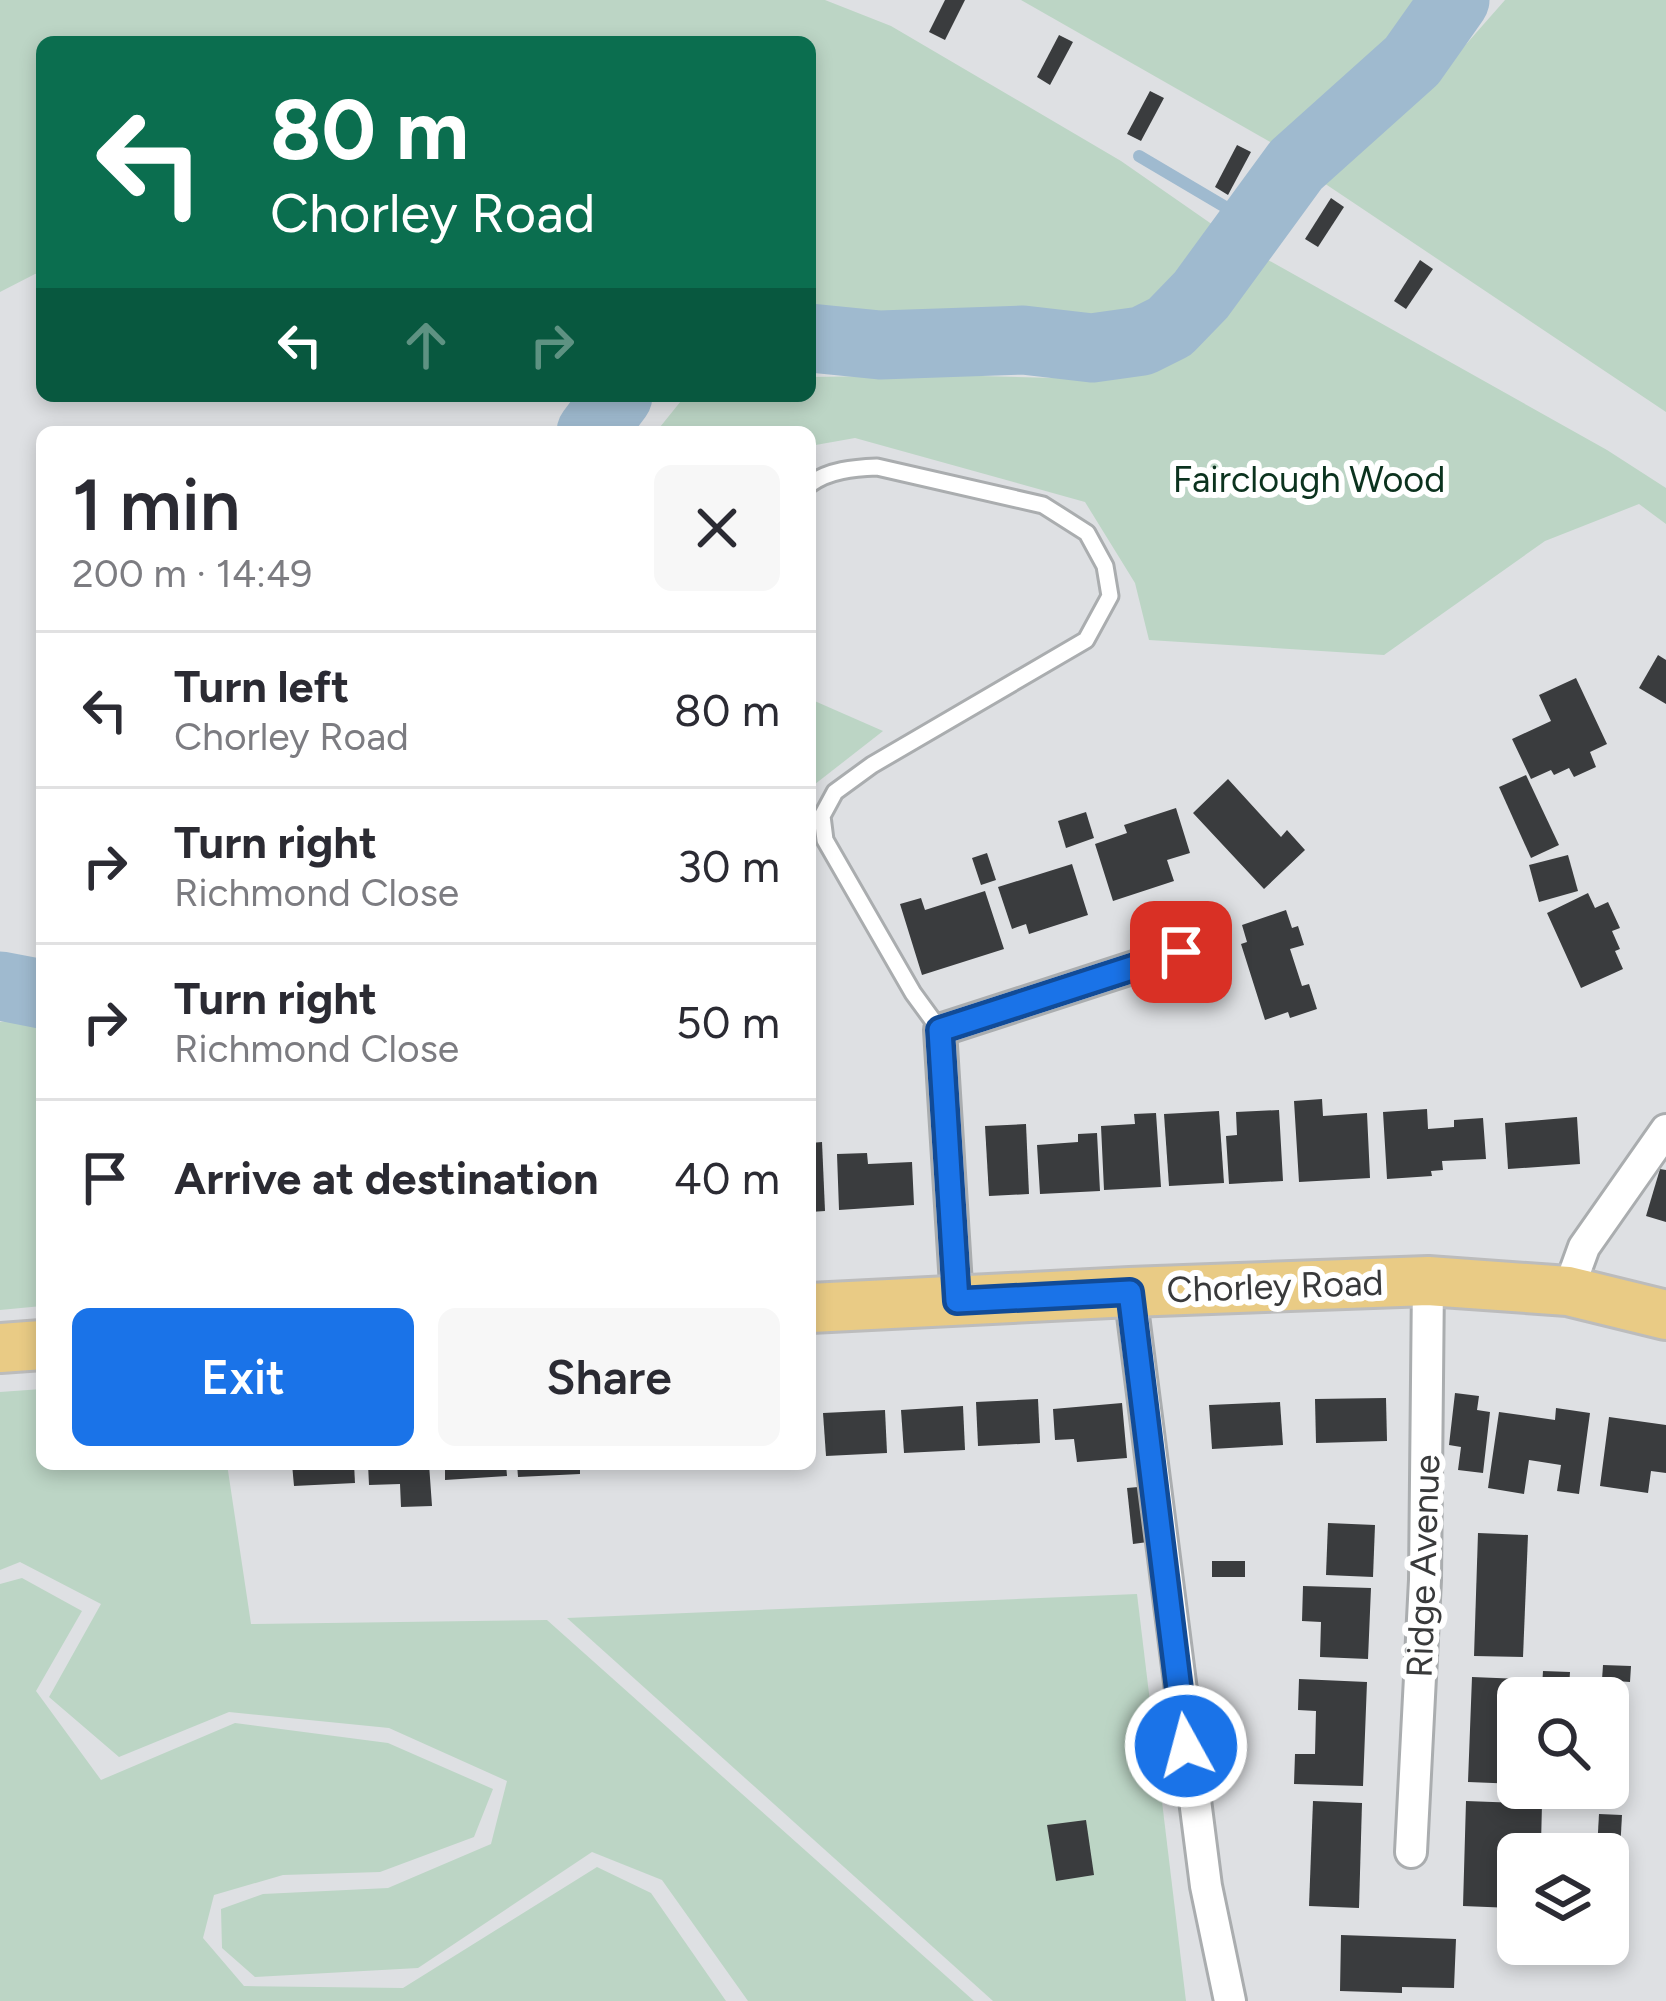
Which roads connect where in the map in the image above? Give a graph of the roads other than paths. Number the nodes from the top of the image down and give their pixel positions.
1 (816, 479) edge
2 (1181, 952) dead end
3 (940, 1030) junction
4 (1666, 1130) edge
5 (1428, 1281) junction
6 (1130, 1292) junction
7 (1568, 1292) junction
8 (957, 1301) junction
9 (816, 1308) edge
10 (1666, 1316) edge
11 (36, 1346) edge
12 (0, 1348) edge
13 (1411, 1852) dead end
14 (1230, 2001) edge

1 - 3 lane
2 - 3 street
3 - 8 street
4 - 7 street
5 - 6 main road, Chorley Road
5 - 7 main road, Chorley Road
5 - 13 street, Ridge Avenue
6 - 8 main road, Chorley Road
6 - 14 street
7 - 10 main road, Chorley Road
8 - 9 main road, Chorley Road
11 - 12 main road

